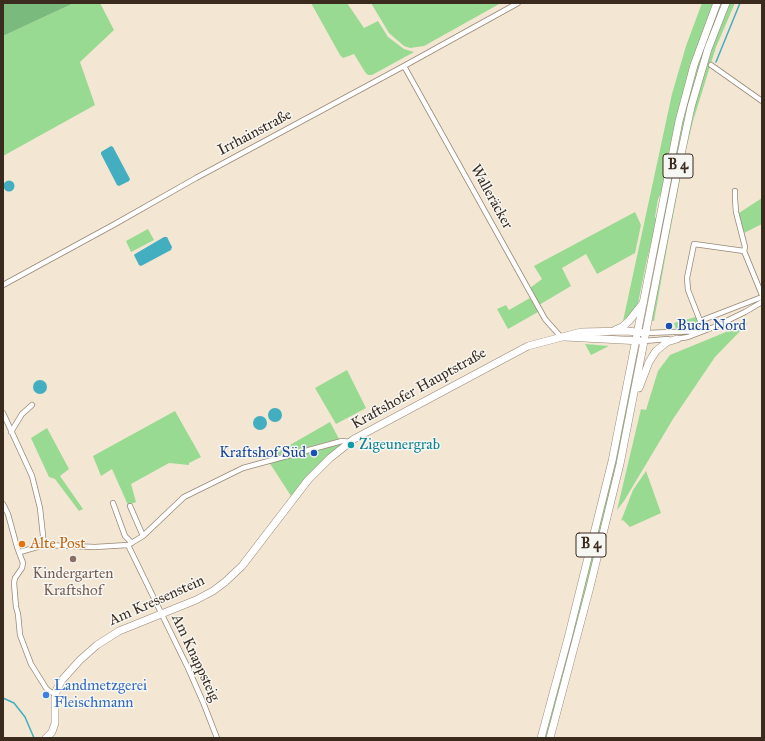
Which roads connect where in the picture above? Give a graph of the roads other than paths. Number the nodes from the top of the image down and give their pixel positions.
1 (518, 3) edge
2 (717, 3) edge
3 (726, 3) edge
4 (711, 65) dead end
5 (404, 66) junction
6 (762, 101) edge
7 (735, 191) dead end
8 (744, 251) junction
9 (3, 285) edge
10 (762, 296) edge
11 (762, 302) edge
12 (643, 303) junction
13 (700, 321) junction
14 (613, 331) junction
15 (704, 331) junction
16 (637, 332) junction
17 (646, 333) junction
18 (561, 337) junction
19 (677, 339) junction
20 (636, 341) junction
21 (644, 341) junction
22 (633, 398) junction
23 (32, 405) dead end
24 (3, 413) edge
25 (11, 432) junction
26 (350, 442) junction
27 (113, 503) dead end
28 (3, 504) edge
29 (130, 506) dead end
30 (143, 536) junction
31 (130, 544) junction
32 (44, 545) junction
33 (20, 552) junction
34 (161, 614) junction
35 (55, 694) junction
36 (46, 738) edge
37 (217, 738) edge
38 (541, 738) edge
39 (550, 738) edge

1 - 5 street, Irrhainstraße
2 - 12 main road, B 4
3 - 17 main road, B 4
4 - 6 street
5 - 9 street, Irrhainstraße
5 - 18 street, Walleräcker
7 - 8 street
8 - 10 street
8 - 13 street
10 - 13 street
11 - 15 street
12 - 14 main road
12 - 16 main road, B 4
13 - 15 street
14 - 16 main road, Kraftshofer Hauptstraße
14 - 18 main road, Kraftshofer Hauptstraße
15 - 17 street
15 - 19 street
16 - 17 main road, Kraftshofer Hauptstraße
16 - 20 main road, B 4
17 - 21 main road, B 4
18 - 20 main road, Kraftshofer Hauptstraße
18 - 26 main road, Kraftshofer Hauptstraße
19 - 21 street
19 - 22 main road, B 4
20 - 21 main road, Kraftshofer Hauptstraße
20 - 38 main road, B 4
21 - 22 main road, B 4
22 - 39 main road, B 4
23 - 25 street
24 - 25 street
25 - 32 street
26 - 30 street, Kraftshofer Hauptstraße
26 - 34 main road, Am Kressenstein
27 - 31 street
28 - 33 street
29 - 30 street
30 - 31 street, Kraftshofer Hauptstraße
31 - 32 street, Kraftshofer Hauptstraße
31 - 34 street, Am Knappsteig
32 - 33 street, Kraftshofer Hauptstraße
33 - 35 street
34 - 35 main road, Am Kressenstein
34 - 37 street, Am Knappsteig
35 - 36 main road

